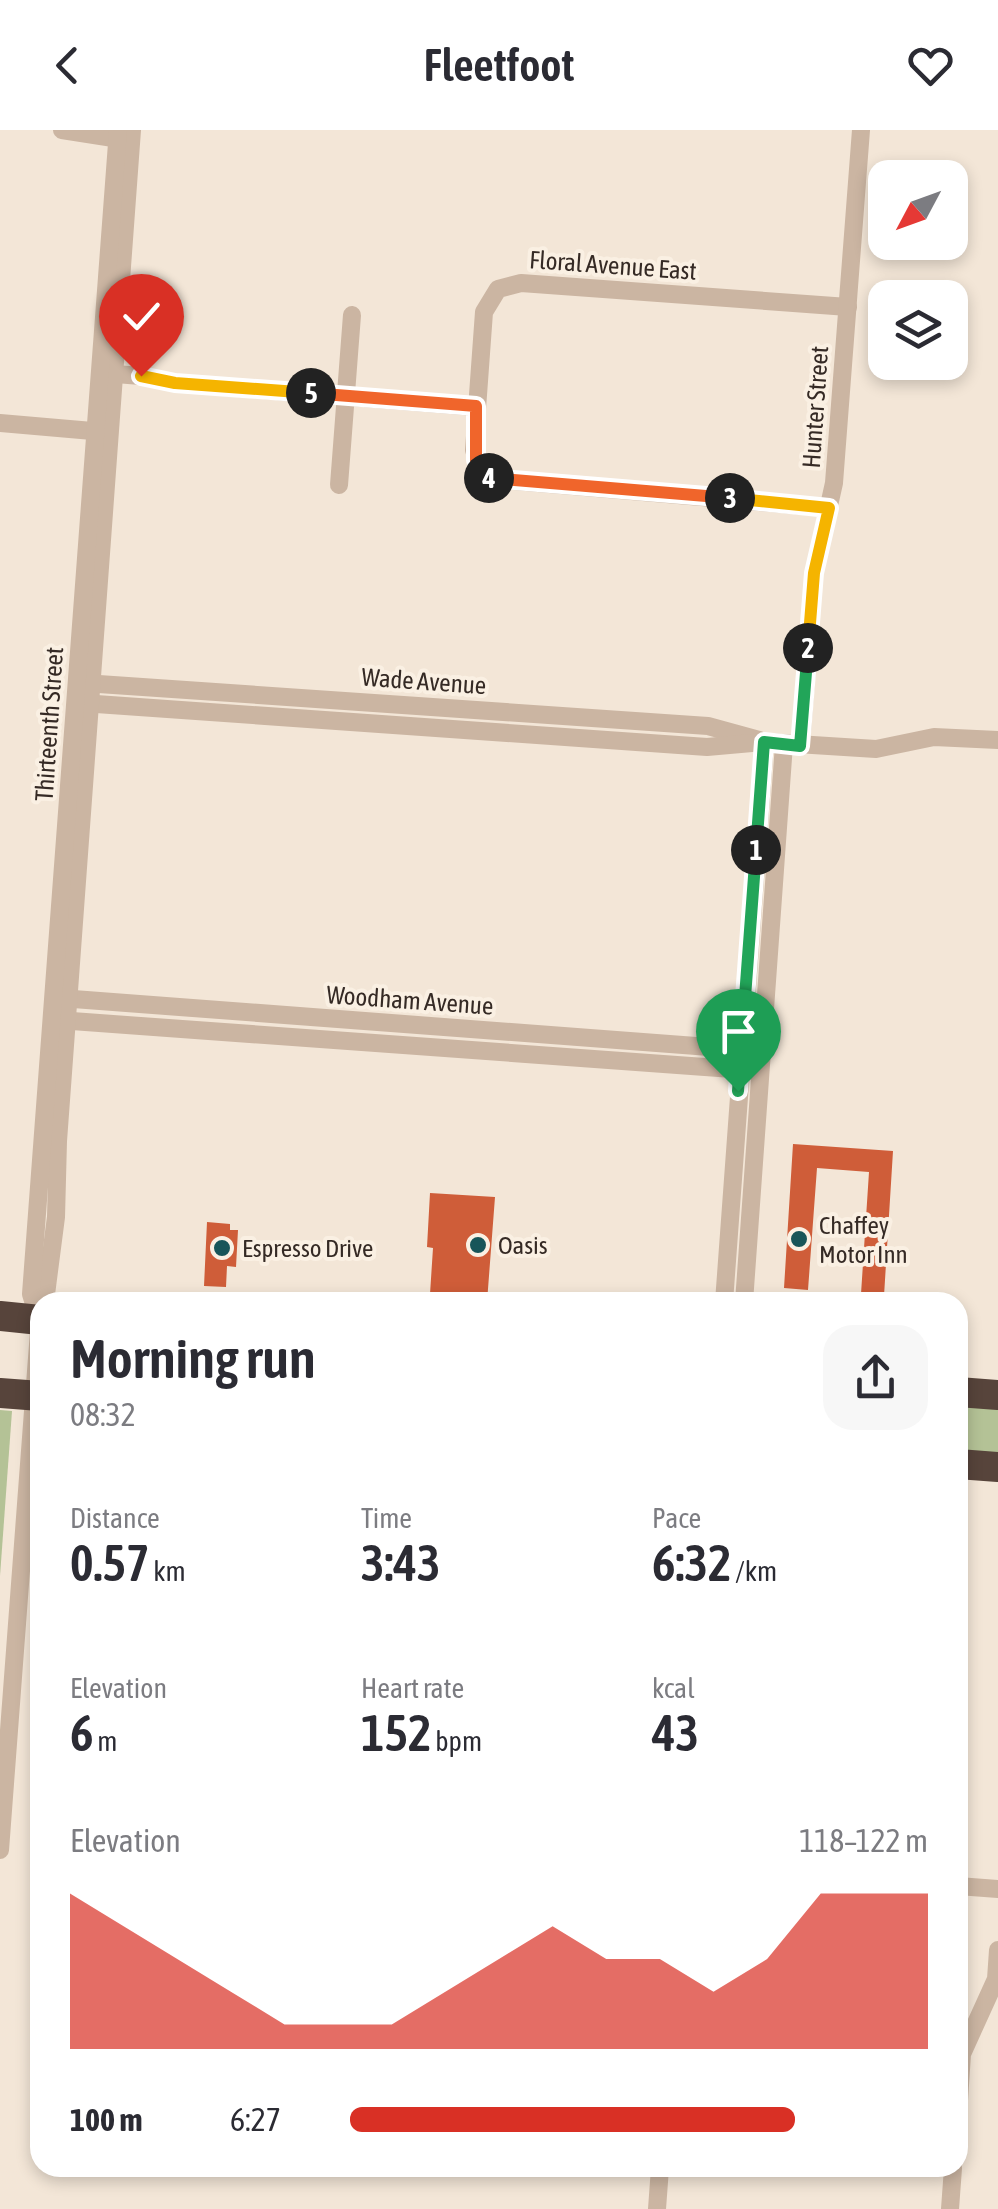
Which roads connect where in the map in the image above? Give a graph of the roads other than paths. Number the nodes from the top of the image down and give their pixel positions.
1 (62, 130) edge
2 (861, 130) edge
3 (125, 135) edge
4 (848, 307) junction
5 (352, 314) dead end
6 (106, 379) junction
7 (346, 396) junction
8 (476, 406) junction
9 (0, 423) edge
10 (103, 432) junction
11 (339, 485) dead end
12 (829, 508) junction
13 (85, 683) junction
14 (83, 704) junction
15 (998, 740) edge
16 (783, 744) junction
17 (61, 998) junction
18 (60, 1020) junction
19 (741, 1049) junction
20 (762, 1050) junction
21 (740, 1069) junction
22 (760, 1071) junction
23 (31, 1292) edge
24 (46, 1292) edge
25 (725, 1292) edge
26 (745, 1292) edge
27 (0, 1316) edge
28 (30, 1319) edge
29 (0, 1393) edge
30 (968, 1393) edge
31 (998, 1395) edge
32 (30, 1396) edge
33 (968, 1465) edge
34 (30, 1467) edge
35 (998, 1467) edge
36 (1, 1810) edge
37 (0, 1850) edge
38 (968, 1887) edge
39 (998, 1890) edge
40 (998, 1950) edge
41 (968, 2041) edge
42 (659, 2177) edge
43 (952, 2177) edge
44 (657, 2209) edge
45 (950, 2209) edge

1 - 3 street
2 - 4 street, Hunter Street
3 - 6 street, Thirteenth Street
4 - 8 street, Floral Avenue East
4 - 12 street, Hunter Street
5 - 7 street
6 - 7 street
6 - 10 street, Thirteenth Street
7 - 8 street
7 - 11 street
8 - 12 street, Floral Avenue East
9 - 10 street
10 - 13 street, Thirteenth Street
12 - 16 street, Hunter Street
13 - 14 street, Thirteenth Street
13 - 16 street, Wade Avenue
14 - 16 street, Wade Avenue
14 - 17 street, Thirteenth Street
15 - 16 street, Wade Avenue
16 - 19 street, Hunter Street
16 - 20 street, Hunter Street
17 - 18 street, Thirteenth Street
17 - 19 street, Woodham Avenue
18 - 21 street, Woodham Avenue
18 - 23 street, Thirteenth Street
18 - 24 street, Thirteenth Street
19 - 20 street, Woodham Avenue
19 - 21 street, Hunter Street
20 - 22 street, Hunter Street
21 - 22 street, Woodham Avenue
21 - 25 street, Hunter Street
22 - 26 street, Hunter Street
27 - 28 highway
29 - 32 highway
30 - 31 highway
33 - 35 highway
34 - 36 street, Thirteenth Street
36 - 37 street, Thirteenth Street
38 - 39 street
40 - 41 street
42 - 44 street
43 - 45 street

